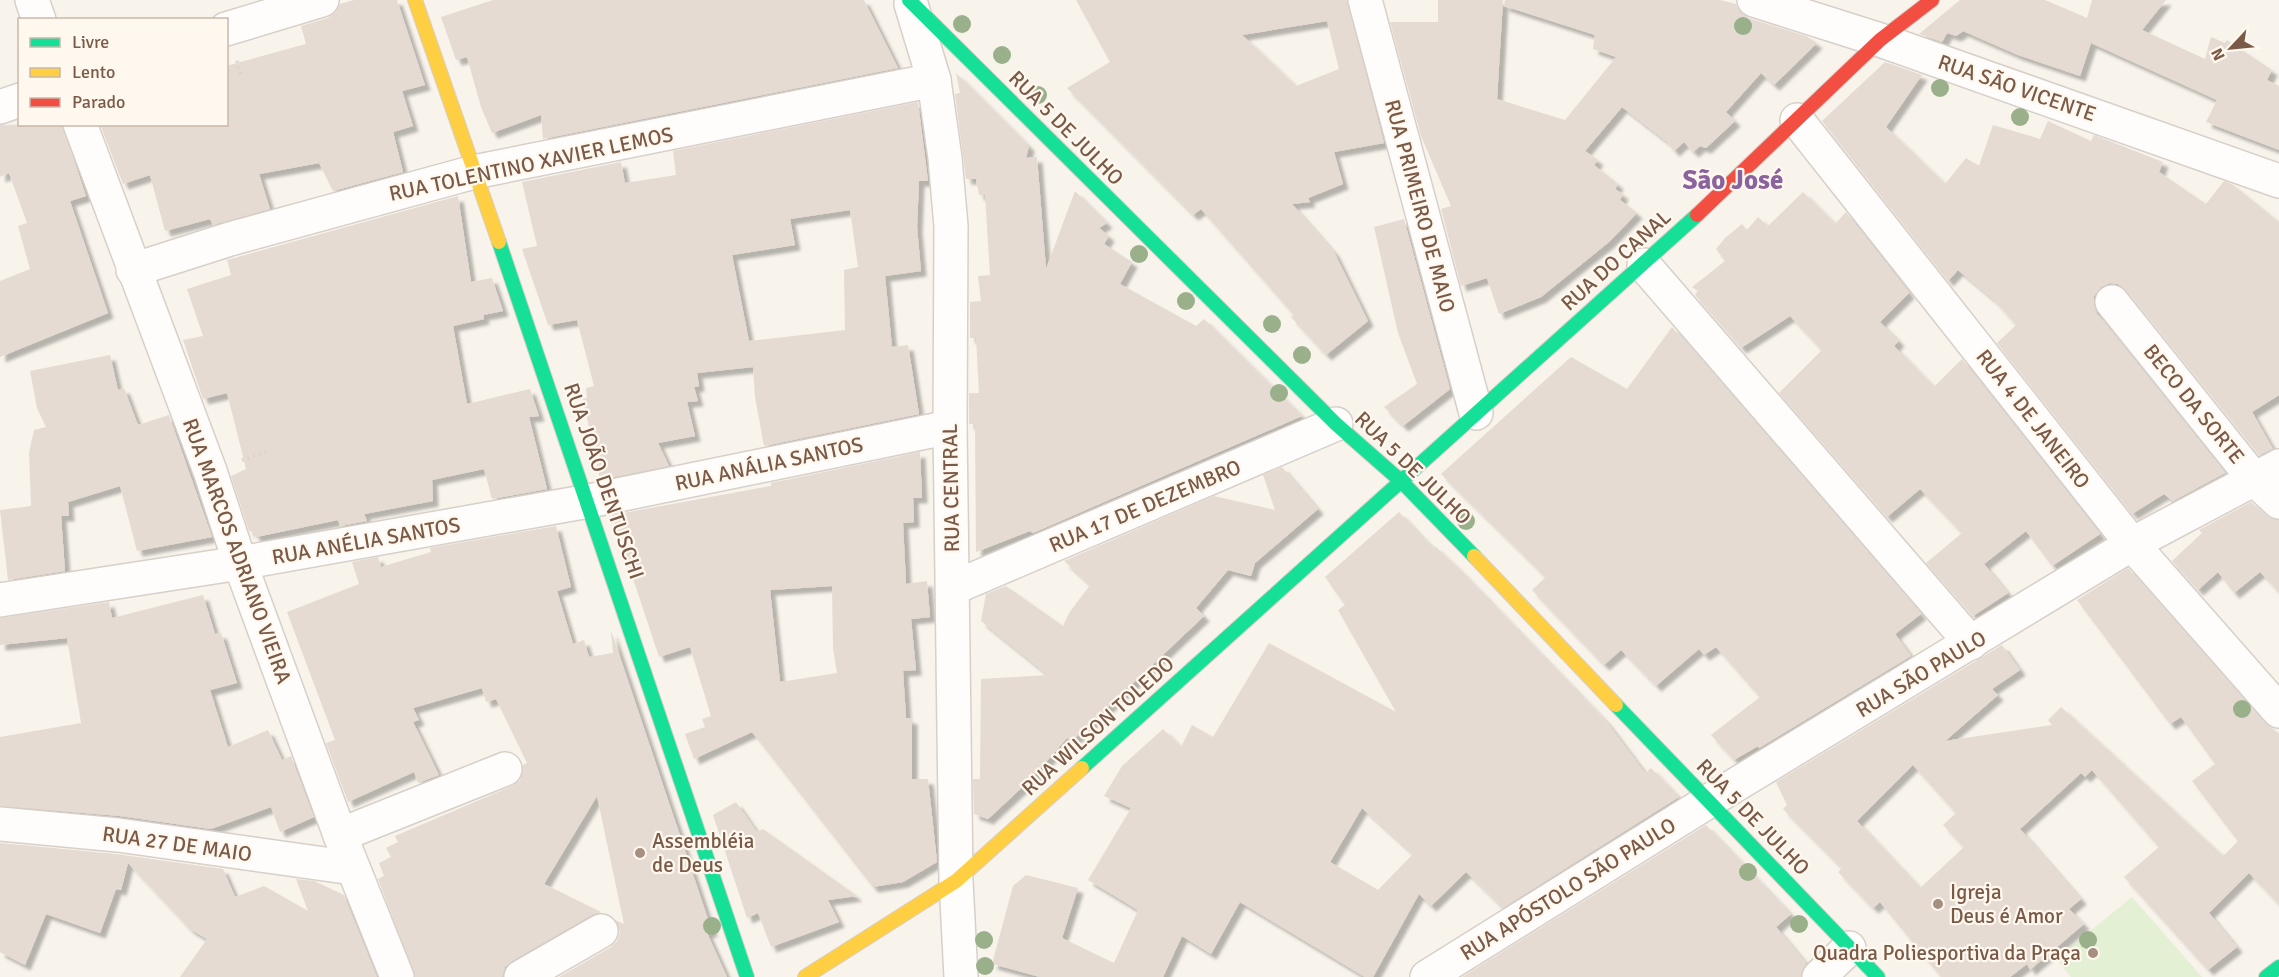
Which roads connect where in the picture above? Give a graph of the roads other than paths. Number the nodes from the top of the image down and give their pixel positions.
1 (32, 0) edge
2 (322, 0) edge
3 (415, 0) edge
4 (1365, 0) edge
5 (1754, 0) edge
6 (1932, 0) edge
7 (910, 2) edge
8 (38, 18) edge
9 (228, 28) edge
10 (1880, 39) junction
11 (934, 80) junction
12 (18, 101) edge
13 (0, 107) edge
14 (1797, 120) junction
15 (81, 126) edge
16 (474, 172) junction
17 (2279, 181) edge
18 (1644, 265) junction
19 (133, 270) junction
20 (2112, 302) dead end
21 (1476, 413) junction
22 (1336, 424) junction
23 (950, 427) junction
24 (2266, 473) edge
25 (1402, 482) junction
26 (588, 501) junction
27 (2279, 502) edge
28 (2132, 544) junction
29 (240, 563) junction
30 (953, 588) junction
31 (0, 600) edge
32 (1971, 644) junction
33 (2279, 711) edge
34 (505, 769) dead end
35 (1709, 801) junction
36 (0, 824) edge
37 (340, 835) junction
38 (353, 868) junction
39 (956, 881) junction
40 (601, 931) dead end
41 (1849, 948) junction
42 (2279, 967) edge
43 (397, 977) edge
44 (521, 977) edge
45 (747, 977) edge
46 (805, 977) edge
47 (961, 977) edge
48 (1427, 977) edge
49 (1819, 977) edge
50 (1878, 977) edge
51 (2266, 977) edge

1 - 8 street
2 - 9 street
3 - 16 street, RUA JOÃO DENTUSCHI
4 - 21 street, RUA PRIMEIRO DE MAIO
5 - 10 street, RUA SÃO VICENTE
6 - 10 street
7 - 11 street, RUA CENTRAL
7 - 22 street, RUA 5 DE JULHO
10 - 14 street, RUA DO CANAL
10 - 17 street, RUA SÃO VICENTE
11 - 16 street, RUA TOLENTINO XAVIER LEMOS
11 - 23 street, RUA CENTRAL
12 - 13 street
14 - 18 street, RUA DO CANAL
14 - 28 street, RUA 4 DE JANEIRO
15 - 19 street, RUA MARCOS ADRIANO VIEIRA
16 - 19 street, RUA TOLENTINO XAVIER LEMOS
16 - 26 street, RUA JOÃO DENTUSCHI
18 - 21 street, RUA DO CANAL
18 - 32 street
19 - 29 street, RUA MARCOS ADRIANO VIEIRA
20 - 24 street, BECO DA SORTE
21 - 25 street, RUA DO CANAL
22 - 25 street, RUA 5 DE JULHO
22 - 30 street, RUA 17 DE DEZEMBRO
23 - 26 street, RUA ANÁLIA SANTOS
23 - 30 street, RUA CENTRAL
24 - 27 street, BECO DA SORTE
24 - 28 street
25 - 35 street, RUA 5 DE JULHO
25 - 39 street, RUA WILSON TOLEDO
26 - 29 street, RUA ANÉLIA SANTOS
26 - 45 street, RUA JOÃO DENTUSCHI
28 - 32 street, RUA SÃO PAULO
28 - 33 street, RUA 4 DE JANEIRO
29 - 31 street, RUA ANÉLIA SANTOS
29 - 37 street, RUA MARCOS ADRIANO VIEIRA
30 - 39 street, RUA CENTRAL
32 - 35 street, RUA SÃO PAULO
34 - 37 street
35 - 41 street, RUA 5 DE JULHO
35 - 48 street, RUA APÓSTOLO SÃO PAULO
36 - 38 street, RUA 27 DE MAIO
37 - 38 street, RUA MARCOS ADRIANO VIEIRA
38 - 43 street, RUA MARCOS ADRIANO VIEIRA
39 - 46 street, RUA WILSON TOLEDO
39 - 47 street, RUA CENTRAL
40 - 44 street
41 - 49 street
41 - 50 street, RUA 5 DE JULHO
42 - 51 street

